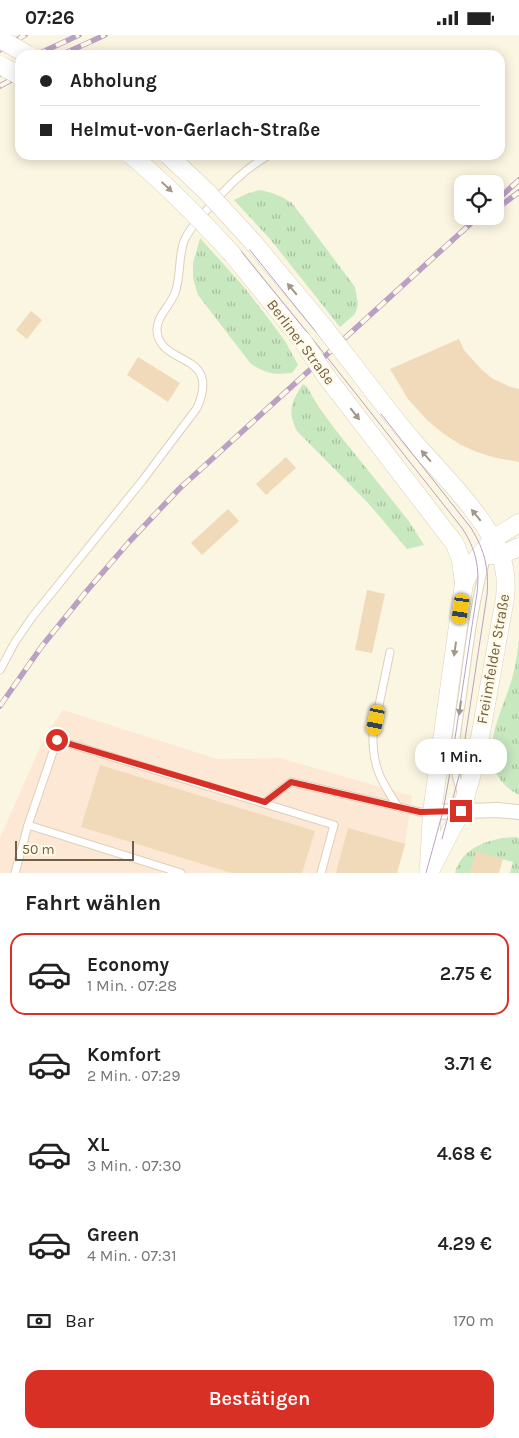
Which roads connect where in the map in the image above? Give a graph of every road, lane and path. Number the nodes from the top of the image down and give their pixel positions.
1 (0, 39) edge
2 (19, 50) edge
3 (0, 65) edge
4 (15, 73) edge
5 (137, 160) edge
6 (173, 160) edge
7 (261, 160) edge
8 (519, 523) edge
9 (455, 544) junction
10 (519, 547) edge
11 (490, 551) junction
12 (464, 583) junction
13 (390, 652) dead end
14 (0, 670) edge
15 (265, 802) junction
16 (462, 805) junction
17 (398, 807) junction
18 (432, 811) junction
19 (519, 813) edge
20 (28, 825) junction
21 (15, 873) edge
22 (181, 873) edge
23 (321, 873) edge
24 (429, 873) edge

1 - 2 street, bridge
3 - 4 street, bridge
5 -> 9 street, Berliner Straße, bridge
11 -> 6 street, Berliner Straße, bridge
7 - 14 lane
8 - 11 street
9 - 11 street
9 - 12 street, Berliner Straße
10 - 11 street
11 - 12 street
11 -> 16 lane
11 - 16 street, Freiimfelder Straße
12 -> 18 street, Freiimfelder Straße
13 - 17 lane
15 - 17 lane
15 - 20 lane
15 - 23 lane
16 - 18 street
16 - 19 street
16 - 24 street, Freiimfelder Straße
17 - 18 lane
18 - 24 street, Freiimfelder Straße
20 - 21 lane
20 - 22 lane

